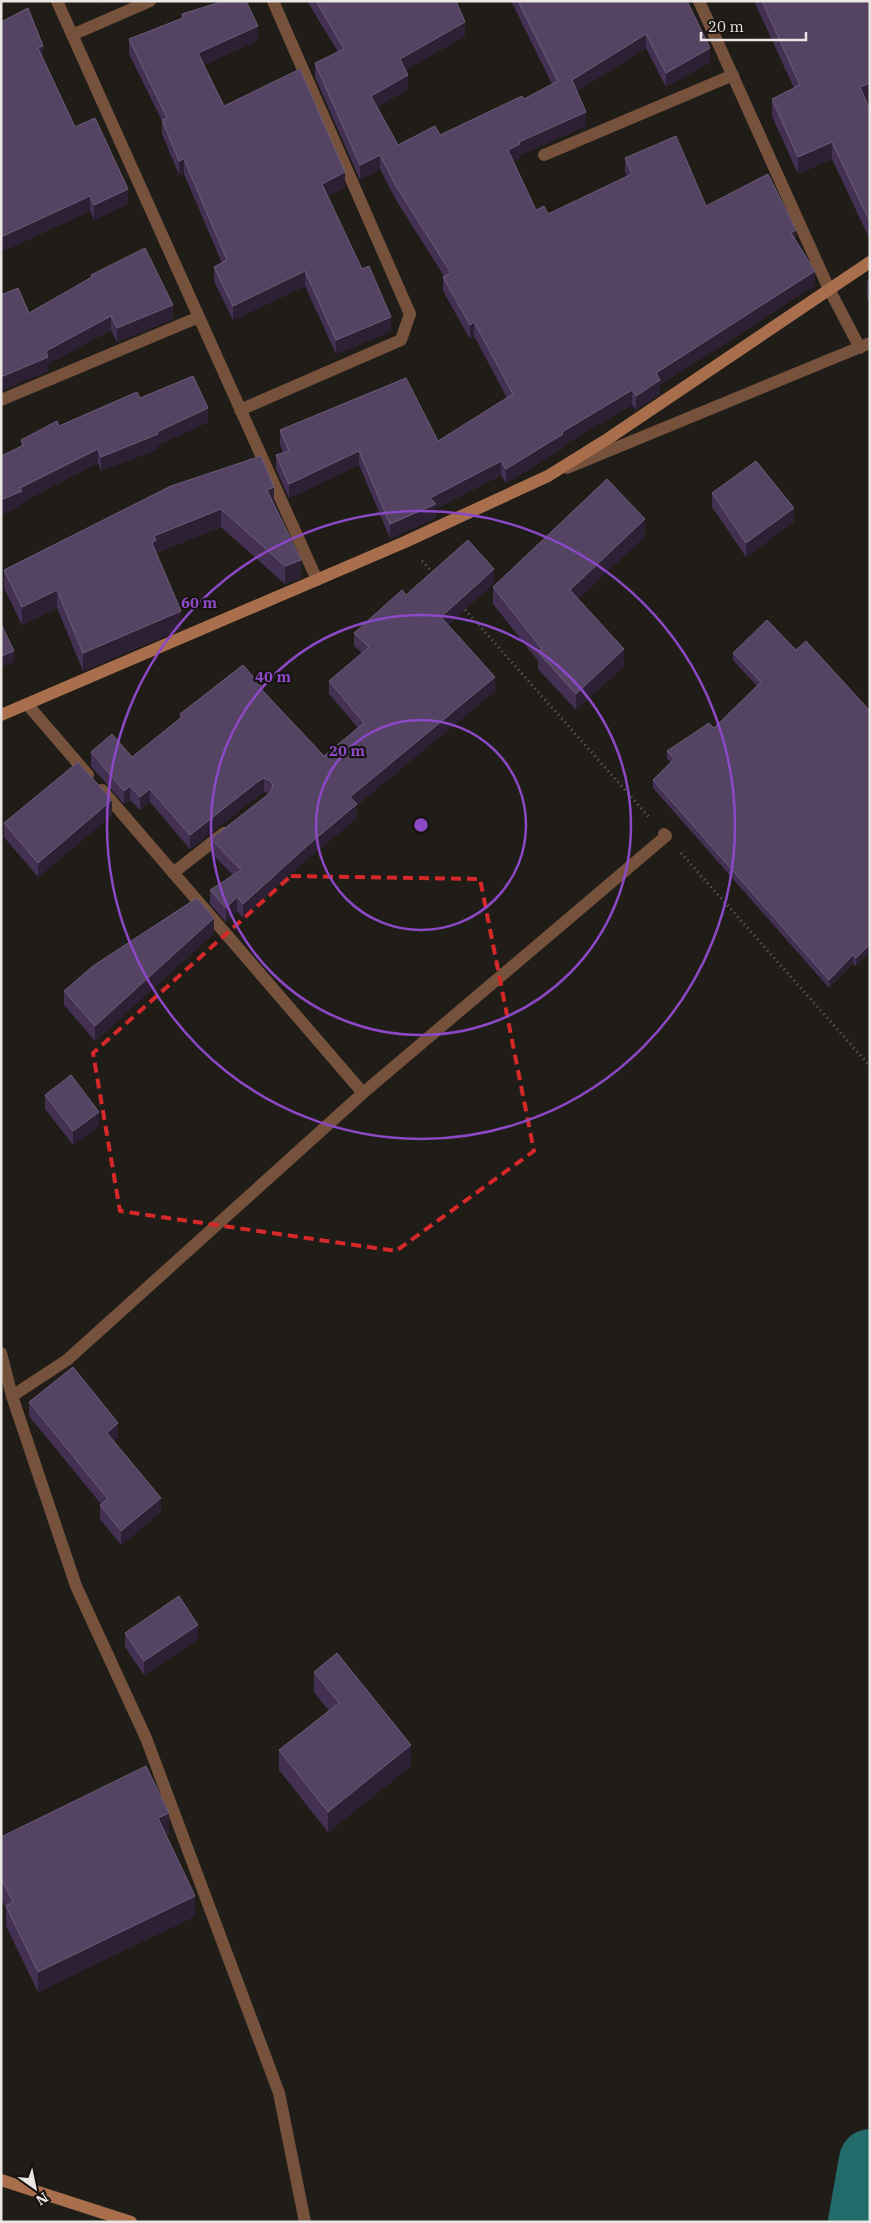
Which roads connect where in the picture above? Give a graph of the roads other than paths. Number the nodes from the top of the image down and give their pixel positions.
1 (57, 1) edge
2 (150, 1) edge
3 (273, 1) edge
4 (699, 1) edge
5 (72, 35) junction
6 (732, 75) junction
7 (544, 155) dead end
8 (870, 262) edge
9 (829, 289) junction
10 (199, 317) junction
11 (865, 346) edge
12 (1, 400) edge
13 (240, 410) junction
14 (548, 476) junction
15 (317, 580) junction
16 (27, 704) junction
17 (1, 715) edge
18 (234, 824) edge
19 (665, 835) road end
20 (173, 873) junction
21 (363, 1093) junction
22 (1, 1353) edge
23 (12, 1396) junction
24 (1, 2180) edge
25 (131, 2222) edge
26 (305, 2222) edge

1 - 5 street
2 - 5 street
3 - 13 street
4 - 6 street
5 - 10 street
6 - 7 street
6 - 9 street
8 - 9 street
9 - 11 street
9 - 14 street
10 - 12 street
10 - 13 street
11 - 14 street
13 - 15 street
14 - 15 street
15 - 16 street
16 - 17 street
16 - 20 street
18 - 20 street
19 - 21 street
20 - 21 street
21 - 23 street
22 - 23 street
23 - 26 street
24 - 25 street

